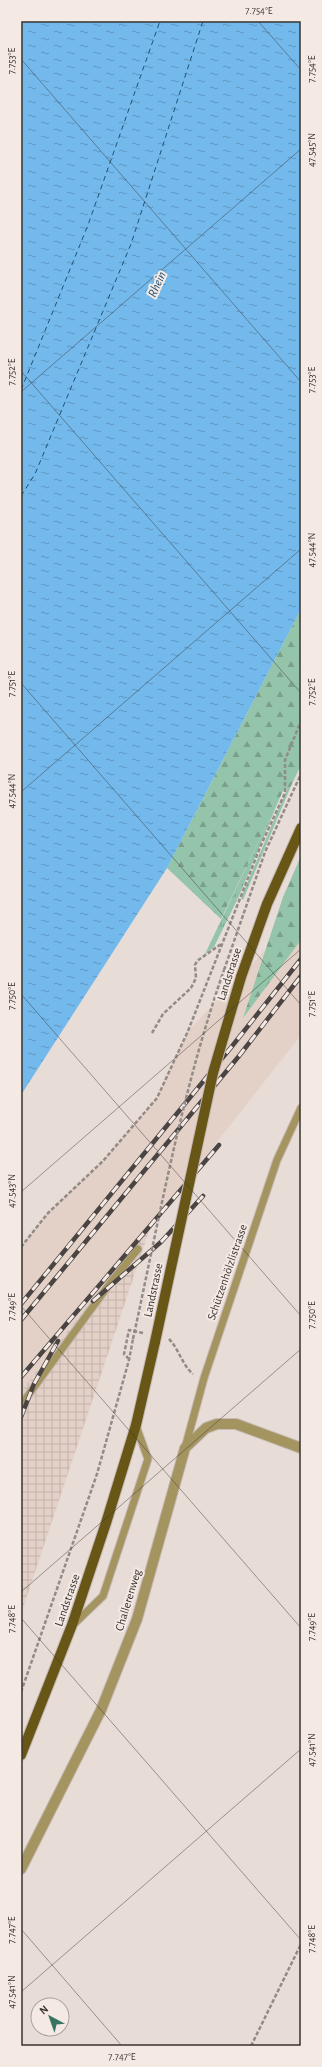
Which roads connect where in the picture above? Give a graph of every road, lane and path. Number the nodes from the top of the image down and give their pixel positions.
1 (301, 721) edge
2 (301, 774) edge
3 (301, 828) edge
4 (237, 907) junction
5 (243, 910) junction
6 (222, 944) junction
7 (152, 1033) dead end
8 (301, 1108) edge
9 (21, 1247) edge
10 (138, 1249) dead end
11 (130, 1330) dead end
12 (168, 1338) dead end
13 (129, 1360) junction
14 (204, 1378) junction
15 (21, 1405) edge
16 (136, 1426) junction
17 (185, 1448) junction
18 (301, 1448) edge
19 (72, 1625) junction
20 (21, 1692) edge
21 (21, 1755) edge
22 (21, 1869) edge
23 (301, 1944) edge
24 (252, 2046) edge

1 - 4 path
2 - 5 path
3 - 16 main road, Landstrasse, bridge
4 - 5 path
4 - 6 path
5 - 13 path, bridge
6 - 7 path
6 - 9 path
8 - 14 lane, Schützenhölzlistrasse
10 - 15 lane
11 - 13 path
12 - 14 path
13 - 20 path
14 - 17 lane, Schützenhölzlistrasse
16 - 19 main road, Landstrasse
16 - 19 lane
17 - 18 street
17 - 22 street, Challerenweg
19 - 21 main road, Landstrasse
23 - 24 path

